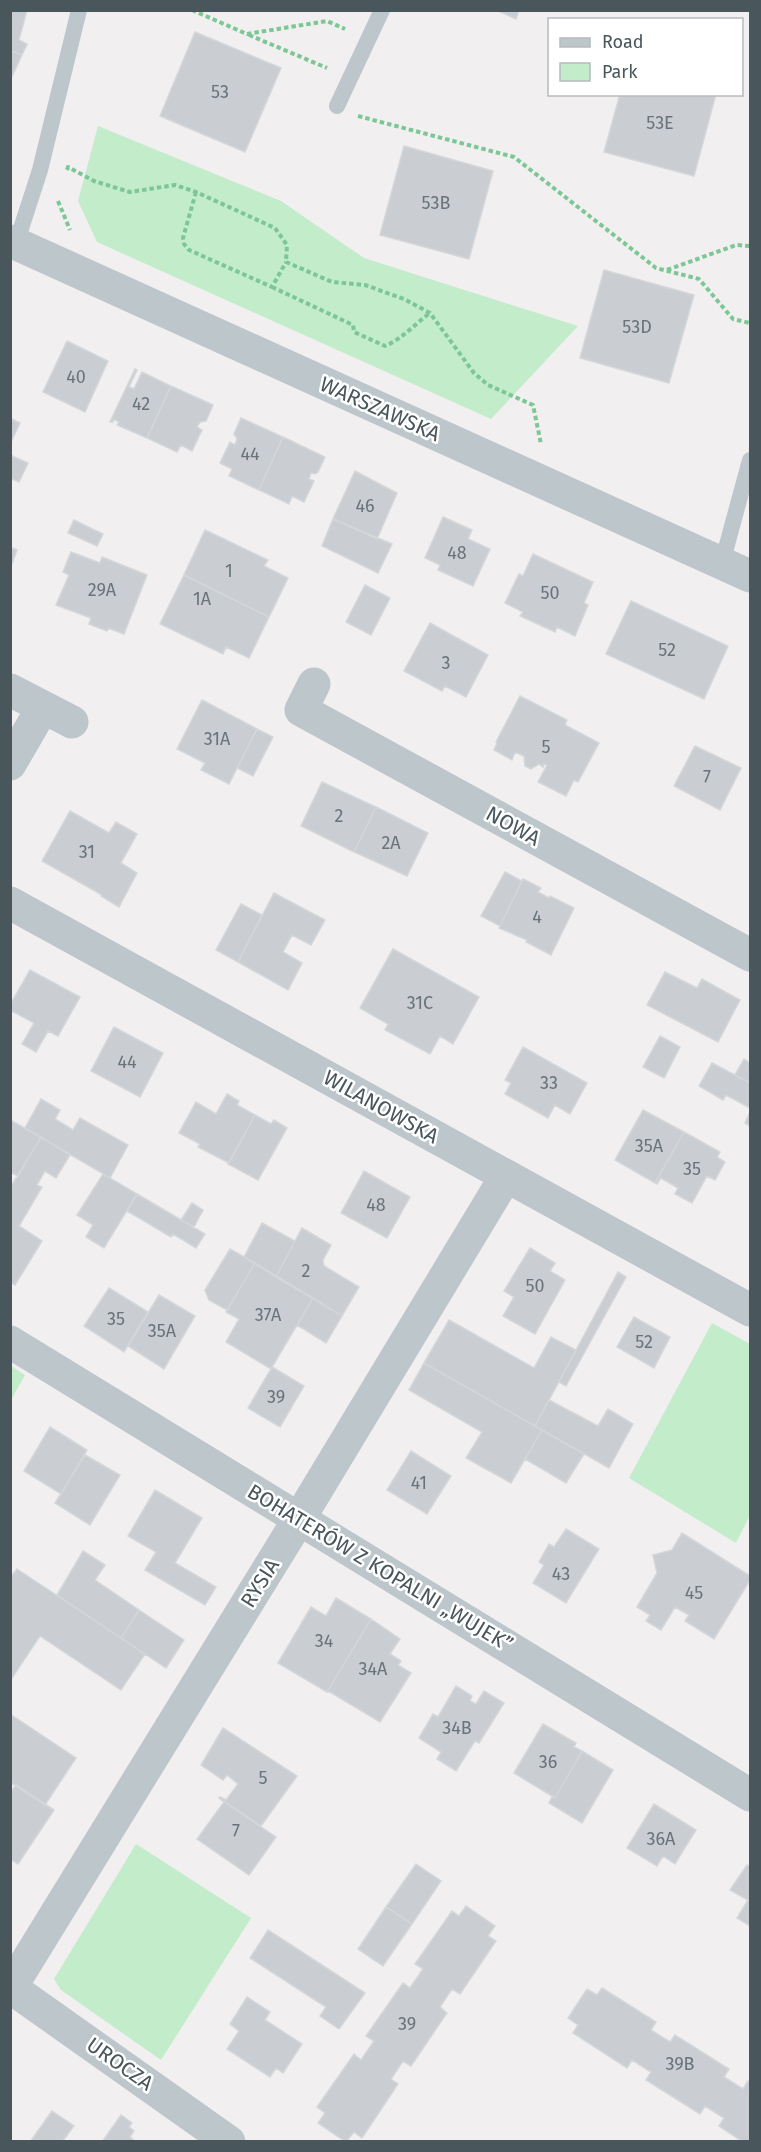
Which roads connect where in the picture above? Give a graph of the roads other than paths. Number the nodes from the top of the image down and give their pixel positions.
1 (79, 10) edge
2 (382, 10) edge
3 (337, 106) dead end
4 (13, 242) edge
5 (750, 459) edge
6 (736, 569) edge
7 (314, 684) dead end
8 (10, 690) edge
9 (43, 707) junction
10 (72, 722) dead end
11 (10, 764) edge
12 (10, 903) edge
13 (750, 955) edge
14 (506, 1176) junction
15 (750, 1310) edge
16 (10, 1342) edge
17 (299, 1519) junction
18 (750, 1795) edge
19 (11, 1987) edge
20 (229, 2142) edge

1 - 4 lane
2 - 3 lane
4 - 6 street, WARSZAWSKA
5 - 6 lane
7 - 13 street, NOWA
8 - 9 street
9 - 10 street
9 - 11 street
12 - 14 street, WILANOWSKA
14 - 15 street, WILANOWSKA
14 - 17 street, RYSIA
16 - 17 street, BOHATERÓW Z KOPALNI „WUJEK”
17 - 18 street, BOHATERÓW Z KOPALNI „WUJEK”
17 - 19 street, RYSIA
19 - 20 street, UROCZA

